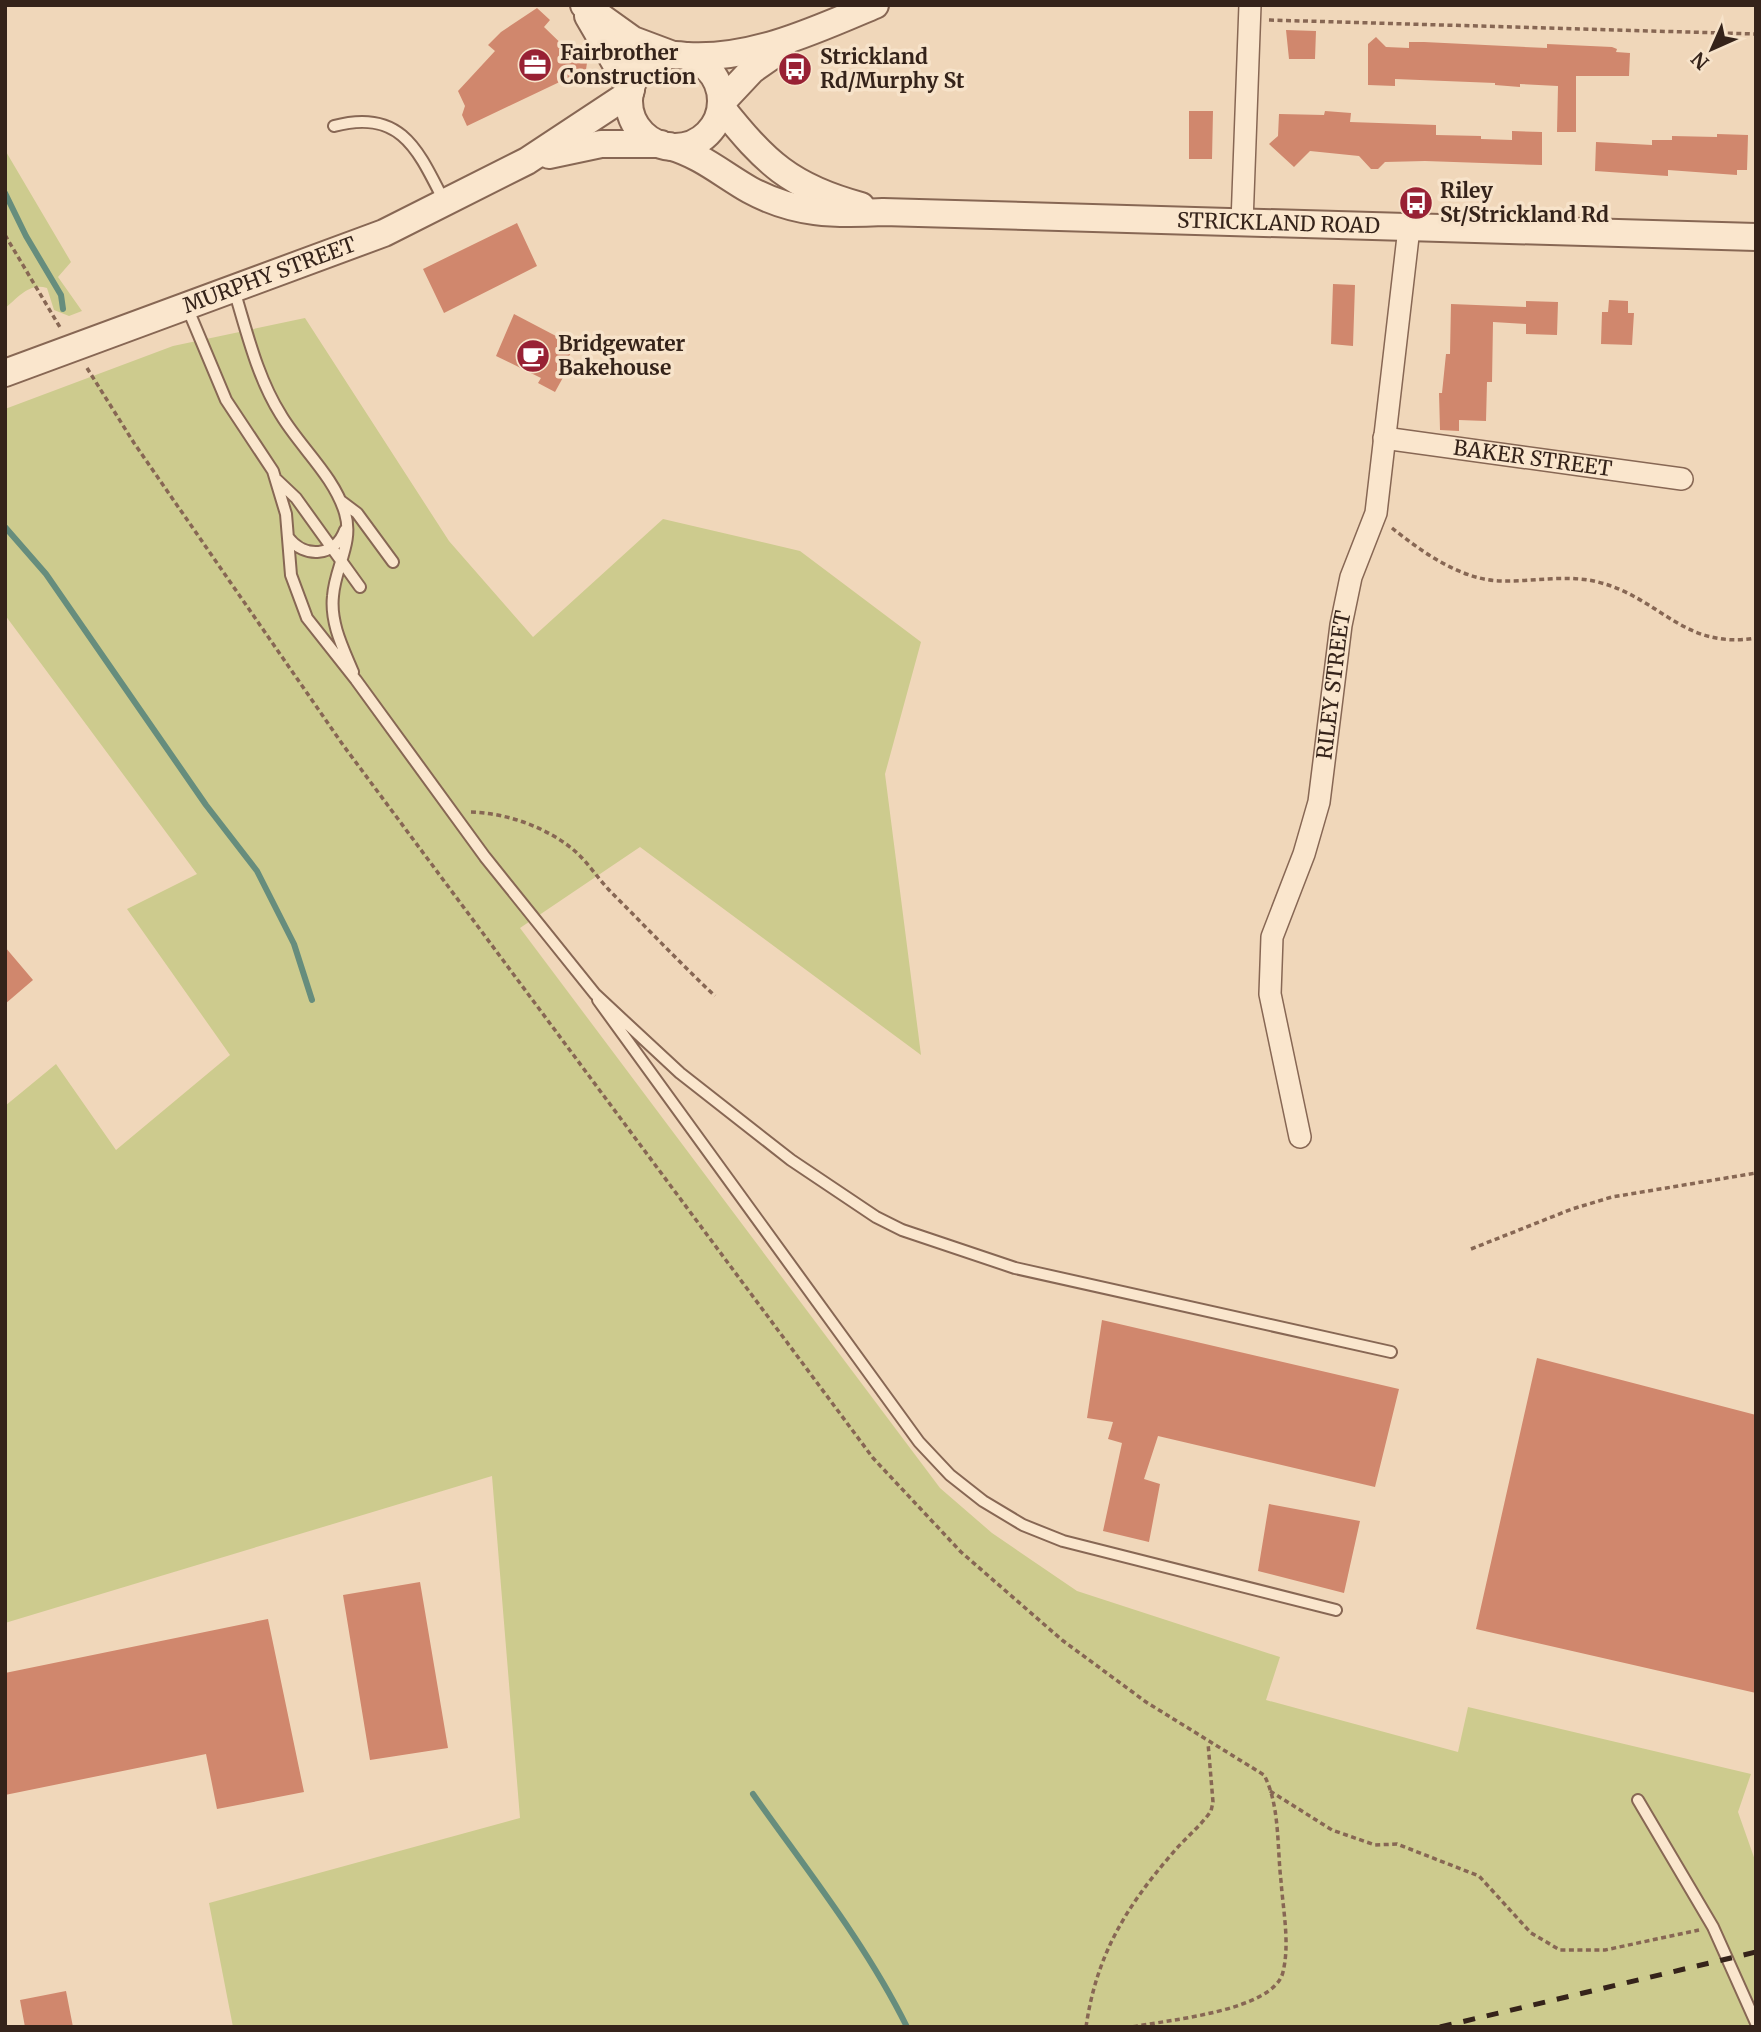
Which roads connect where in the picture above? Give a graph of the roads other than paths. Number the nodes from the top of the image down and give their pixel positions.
1 (582, 5) edge
2 (875, 5) edge
3 (1250, 5) edge
4 (811, 32) junction
5 (680, 56) junction
6 (630, 92) junction
7 (721, 105) junction
8 (334, 126) dead end
9 (665, 145) junction
10 (527, 161) junction
11 (445, 204) junction
12 (883, 212) junction
13 (1242, 223) junction
14 (1409, 228) junction
15 (1756, 237) edge
16 (234, 290) junction
17 (187, 307) junction
18 (5, 373) edge
19 (1384, 438) junction
20 (275, 478) junction
21 (1682, 479) dead end
22 (341, 501) junction
23 (347, 521) junction
24 (288, 537) junction
25 (332, 548) junction
26 (341, 561) junction
27 (393, 562) dead end
28 (360, 587) dead end
29 (356, 680) junction
30 (595, 995) junction
31 (1300, 1138) dead end
32 (1391, 1352) dead end
33 (1336, 1610) dead end
34 (1638, 1800) dead end
35 (1756, 2023) edge

1 - 5 street
1 - 6 street
2 - 4 street
3 - 13 street
4 - 5 street
4 - 7 street
5 - 6 street
5 - 7 street
6 - 9 street
6 - 10 street, MURPHY STREET
7 - 9 street
7 - 12 street, STRICKLAND ROAD
8 - 11 lane
9 - 10 street, MURPHY STREET
9 - 12 street, STRICKLAND ROAD
10 - 11 street, MURPHY STREET
11 - 16 street, MURPHY STREET
12 - 13 street, STRICKLAND ROAD
13 - 14 street, STRICKLAND ROAD
14 - 15 street, STRICKLAND ROAD
14 - 19 street, RILEY STREET
16 - 17 street, MURPHY STREET
16 - 22 lane
17 - 18 street, MURPHY STREET
17 - 20 lane
19 - 21 street, BAKER STREET
19 - 31 street, RILEY STREET
20 - 24 lane
20 - 25 lane
22 - 23 lane
22 - 27 lane
23 - 25 lane
23 - 26 lane
24 - 25 lane
24 - 29 lane
25 - 26 lane
26 - 28 lane
26 - 29 lane
29 - 30 lane
30 - 32 lane
30 - 33 lane
34 - 35 lane

